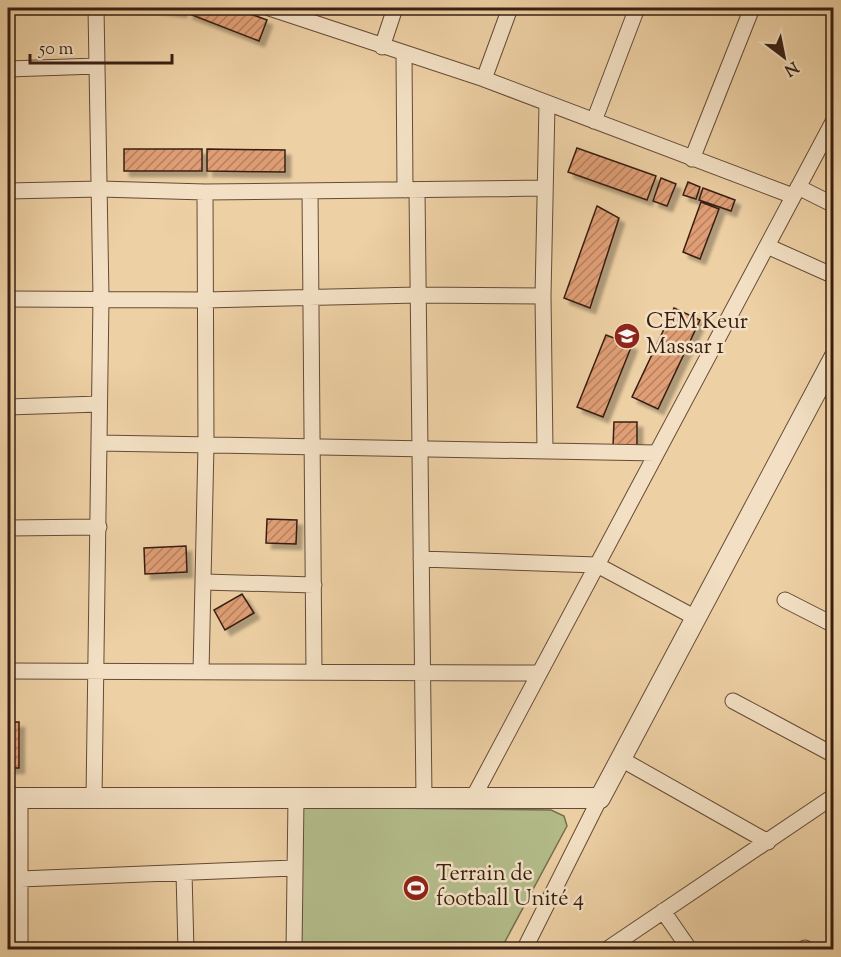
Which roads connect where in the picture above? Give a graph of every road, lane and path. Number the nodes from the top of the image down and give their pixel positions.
1 (96, 8) edge
2 (273, 8) edge
3 (395, 8) edge
4 (510, 8) edge
5 (638, 8) edge
6 (752, 8) edge
7 (382, 47) junction
8 (404, 53) junction
9 (97, 66) junction
10 (8, 69) edge
11 (484, 79) junction
12 (547, 104) junction
13 (834, 120) edge
14 (594, 121) junction
15 (692, 159) junction
16 (546, 188) junction
17 (100, 189) junction
18 (411, 190) junction
19 (8, 191) edge
20 (310, 191) junction
21 (795, 191) junction
22 (205, 192) junction
23 (834, 205) edge
24 (766, 246) junction
25 (834, 276) edge
26 (418, 295) junction
27 (543, 296) junction
28 (311, 297) junction
29 (101, 298) junction
30 (8, 299) edge
31 (205, 300) junction
32 (833, 362) edge
33 (99, 404) junction
34 (8, 407) edge
35 (99, 442) junction
36 (206, 445) junction
37 (312, 446) junction
38 (419, 448) junction
39 (545, 450) junction
40 (656, 453) junction
41 (99, 527) junction
42 (8, 528) edge
43 (421, 559) junction
44 (597, 565) junction
45 (204, 582) junction
46 (314, 585) junction
47 (785, 600) dead end
48 (696, 618) junction
49 (834, 625) edge
50 (8, 671) edge
51 (96, 671) junction
52 (201, 672) junction
53 (314, 672) junction
54 (422, 673) junction
55 (540, 673) junction
56 (733, 701) dead end
57 (834, 755) edge
58 (621, 759) junction
59 (834, 796) edge
60 (14, 798) edge
61 (94, 798) junction
62 (296, 798) junction
63 (424, 798) junction
64 (473, 798) junction
65 (600, 798) junction
66 (768, 842) junction
67 (294, 868) junction
68 (184, 873) junction
69 (20, 879) junction
70 (663, 911) junction
71 (20, 950) edge
72 (186, 950) edge
73 (294, 950) edge
74 (524, 950) edge
75 (606, 950) edge
76 (690, 950) edge

1 - 9 street
2 - 7 street
3 - 7 street
4 - 11 street
5 - 14 street
6 - 15 street
7 - 8 street
8 - 11 street
8 - 18 street
9 - 10 street
9 - 17 street
11 - 12 street
12 - 14 street
12 - 16 street
13 - 21 street
14 - 15 street
15 - 21 street
16 - 18 street
16 - 27 street
17 - 19 street
17 - 22 street
17 - 29 street
18 - 20 street
18 - 26 street
20 - 22 street
20 - 28 street
21 - 23 street
21 - 24 street
22 - 31 street
24 - 25 street
24 - 40 street
26 - 27 street
26 - 28 street
26 - 38 street
27 - 39 street
28 - 31 street
28 - 37 street
29 - 30 street
29 - 31 street
29 - 33 street
31 - 36 street
32 - 48 street
33 - 34 street
33 - 35 street
35 - 36 street
35 - 41 street
36 - 37 street
36 - 45 street
37 - 38 street
37 - 46 street
38 - 39 street
38 - 43 street
39 - 40 street
40 - 44 street
41 - 42 street
41 - 51 street
43 - 44 street
43 - 54 street
44 - 48 street
44 - 55 street
45 - 46 street
45 - 52 street
46 - 53 street
47 - 49 street
48 - 58 street
50 - 51 street
51 - 52 street
51 - 61 street
52 - 53 street
53 - 54 street
54 - 55 street
54 - 63 street
55 - 64 street
56 - 57 street
58 - 65 street
58 - 66 street
59 - 66 street
60 - 61 street
60 - 69 street
61 - 62 street
62 - 63 street
62 - 67 street
63 - 64 street
64 - 65 street
65 - 74 street
66 - 70 street
67 - 68 street
67 - 73 street
68 - 69 street
68 - 72 street
69 - 71 street
70 - 75 street
70 - 76 street

